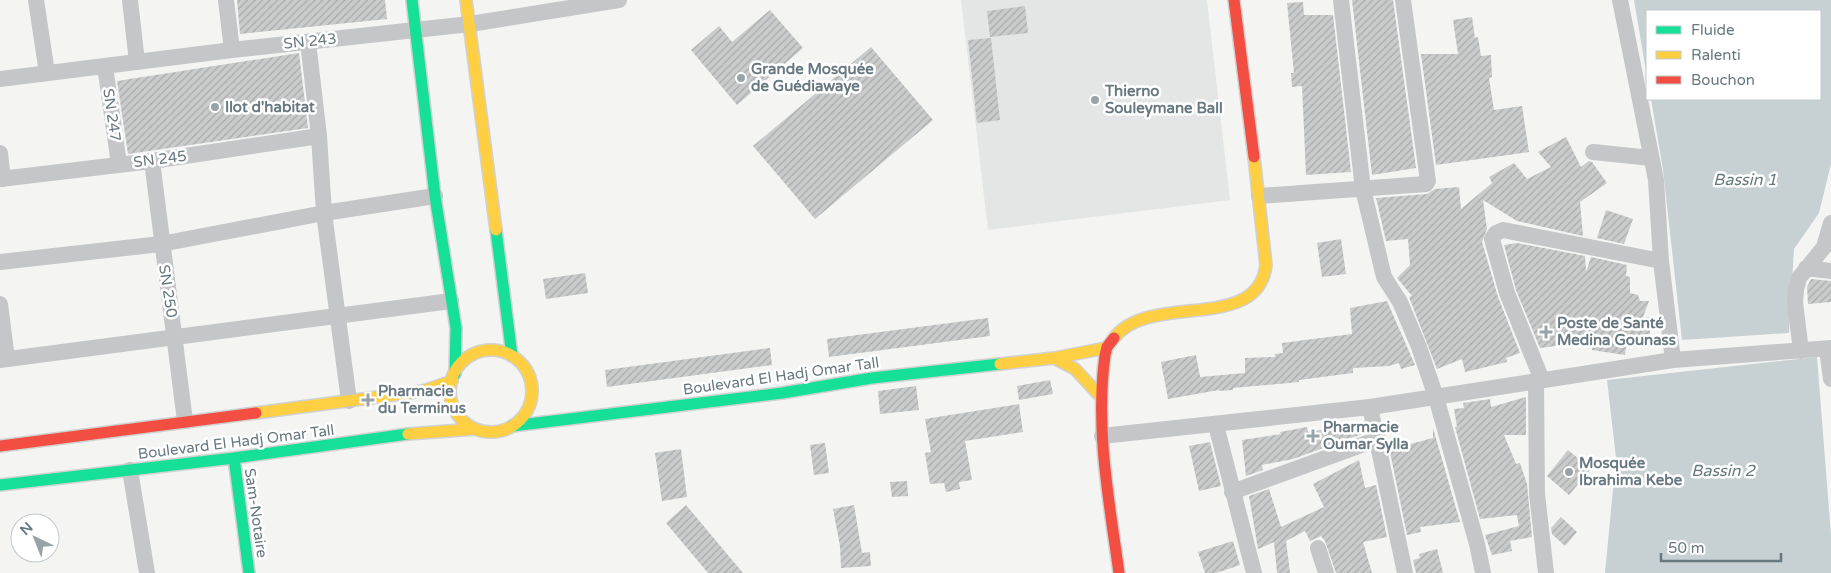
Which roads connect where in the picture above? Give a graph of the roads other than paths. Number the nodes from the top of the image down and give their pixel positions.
1 (36, 0) edge
2 (130, 0) edge
3 (226, 0) edge
4 (412, 0) edge
5 (466, 0) edge
6 (619, 0) edge
7 (1234, 0) edge
8 (1341, 0) edge
9 (1403, 0) edge
10 (1620, 0) edge
11 (470, 24) junction
12 (416, 30) junction
13 (308, 42) junction
14 (232, 50) junction
15 (137, 62) junction
16 (105, 66) junction
17 (47, 73) junction
18 (0, 79) edge
19 (319, 136) junction
20 (1593, 152) dead end
21 (0, 153) edge
22 (1650, 158) junction
23 (152, 161) junction
24 (119, 164) junction
25 (2, 179) edge
26 (1363, 189) junction
27 (435, 196) junction
28 (1259, 196) junction
29 (324, 213) junction
30 (1831, 223) edge
31 (161, 244) junction
32 (0, 262) edge
33 (1661, 262) junction
34 (1806, 268) junction
35 (1831, 271) edge
36 (450, 301) junction
37 (0, 304) edge
38 (338, 316) junction
39 (175, 337) junction
40 (1106, 348) junction
41 (1829, 348) edge
42 (1800, 351) junction
43 (512, 356) junction
44 (1054, 358) junction
45 (3, 359) edge
46 (1673, 360) junction
47 (453, 377) junction
48 (1831, 379) edge
49 (1539, 381) junction
50 (1101, 397) junction
51 (1436, 397) junction
52 (349, 401) junction
53 (1370, 407) junction
54 (185, 421) junction
55 (1216, 425) junction
56 (512, 426) junction
57 (475, 429) junction
58 (1102, 436) junction
59 (1378, 439) junction
60 (0, 446) edge
61 (234, 458) junction
62 (130, 470) junction
63 (0, 484) edge
64 (1232, 492) junction
65 (1318, 548) dead end
66 (148, 573) edge
67 (249, 573) edge
68 (1119, 573) edge
69 (1254, 573) edge
70 (1326, 573) edge
71 (1405, 573) edge
72 (1483, 573) edge
73 (1546, 573) edge

1 - 17 street
2 - 15 street
3 - 14 street
4 - 12 main road
5 - 11 main road
6 - 11 street, SN 243
7 - 28 main road
8 - 26 street
9 - 26 street
10 - 22 street
11 - 12 street, SN 243
11 - 43 main road
12 - 13 street, SN 243
12 - 27 main road
13 - 14 street, SN 243
13 - 19 street
14 - 15 street, SN 243
15 - 16 street, SN 243
16 - 17 street, SN 243
16 - 24 street, SN 247
17 - 18 street, SN 243
19 - 23 street, SN 245
19 - 29 street
20 - 22 street
21 - 25 street
22 - 33 street
23 - 24 street, SN 245
23 - 31 street, SN 250
24 - 25 street, SN 245
26 - 28 street
26 - 51 street
27 - 29 street
27 - 36 main road
28 - 40 main road
29 - 31 street
29 - 38 street
30 - 34 street
31 - 32 street
31 - 39 street, SN 250
33 - 46 street
33 - 49 street
34 - 35 street
34 - 42 street
36 - 38 street
36 - 47 main road
37 - 45 street
38 - 39 street
38 - 52 street
39 - 45 street
39 - 54 street, SN 250
40 - 44 main road, Boulevard El Hadj Omar Tall
40 - 50 main road
41 - 42 street
41 - 48 street
42 - 46 street
43 - 47 main road, Boulevard El Hadj Omar Tall
43 - 56 main road
44 - 50 main road
44 - 56 main road, Boulevard El Hadj Omar Tall
46 - 49 street
47 - 52 main road, Boulevard El Hadj Omar Tall
47 - 57 main road
49 - 51 street
49 - 73 street
50 - 58 main road
51 - 53 street
51 - 72 street
52 - 54 main road, Boulevard El Hadj Omar Tall
53 - 55 street
53 - 59 street
54 - 60 main road, Boulevard El Hadj Omar Tall
55 - 58 street
55 - 64 street
56 - 57 main road, Boulevard El Hadj Omar Tall
57 - 61 main road, Boulevard El Hadj Omar Tall
58 - 68 main road
59 - 64 street
59 - 71 street
61 - 62 main road, Boulevard El Hadj Omar Tall
61 - 67 main road, Sam-Notaire
62 - 63 main road, Boulevard El Hadj Omar Tall
62 - 66 street
64 - 69 street
65 - 70 street

